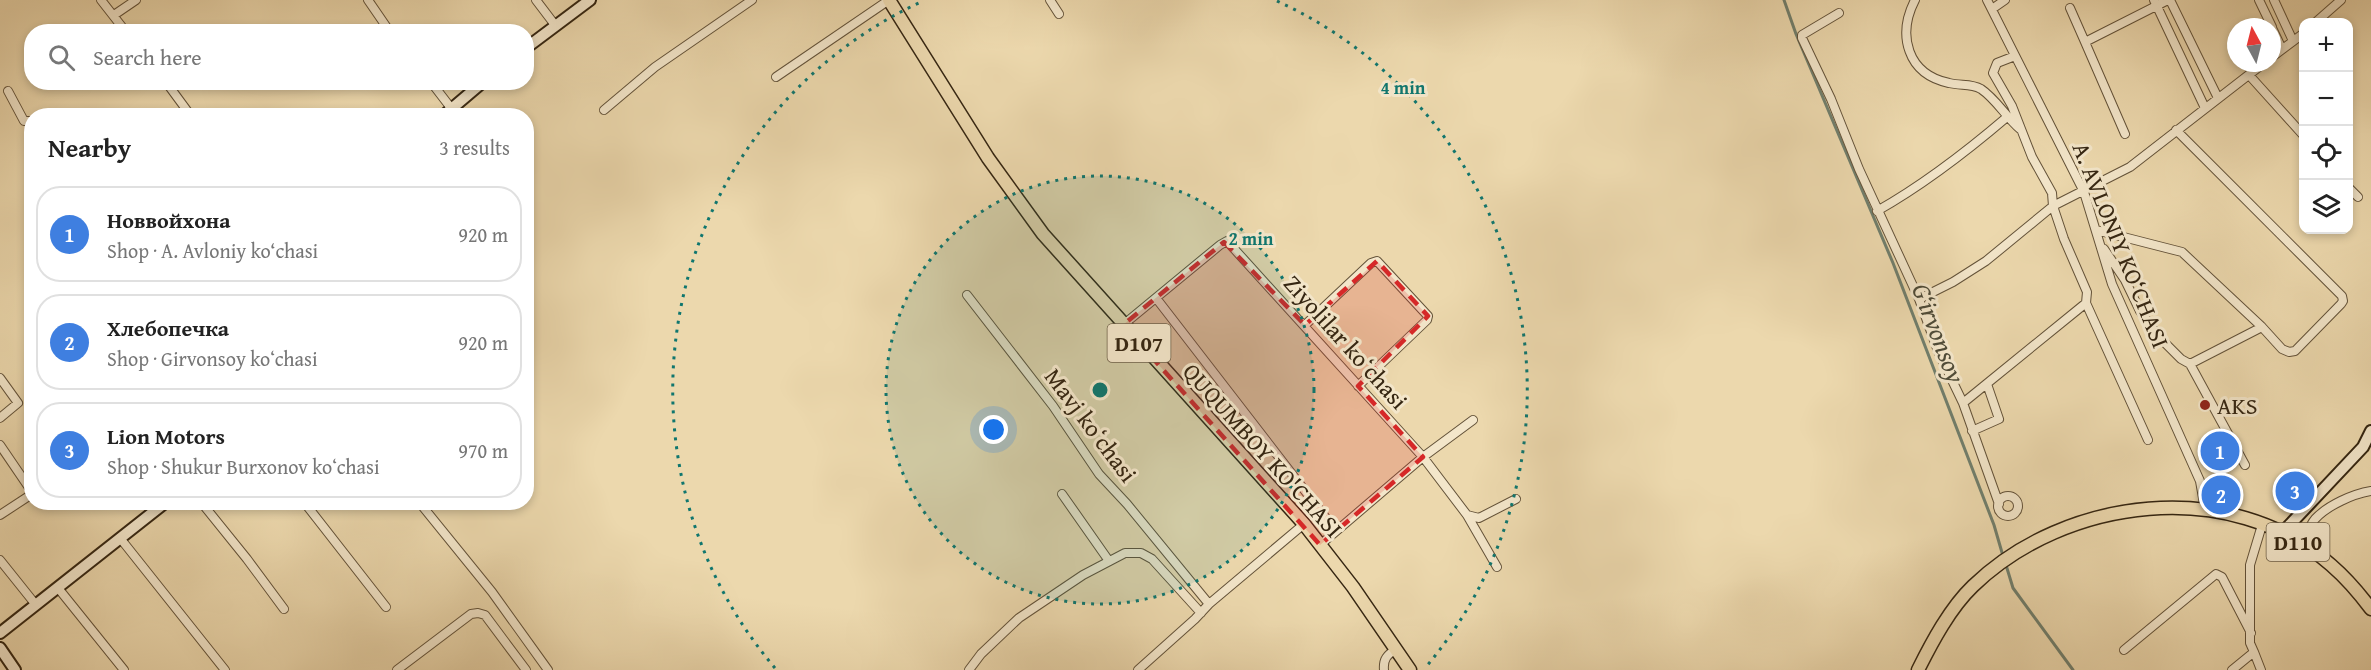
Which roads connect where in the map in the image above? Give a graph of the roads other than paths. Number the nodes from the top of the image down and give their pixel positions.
1 (101, 0) edge
2 (136, 0) edge
3 (368, 0) edge
4 (536, 0) edge
5 (590, 0) edge
6 (752, 0) edge
7 (889, 0) edge
8 (1050, 0) edge
9 (1915, 0) edge
10 (1987, 0) edge
11 (2005, 0) edge
12 (2169, 0) edge
13 (2259, 0) edge
14 (2274, 0) edge
15 (2340, 0) edge
16 (2155, 3) edge
17 (2070, 8) dead end
18 (1992, 9) junction
19 (1839, 13) dead end
20 (1059, 14) dead end
21 (114, 15) junction
22 (2268, 18) edge
23 (2320, 18) edge
24 (120, 24) edge
25 (384, 24) edge
26 (555, 26) junction
27 (2299, 37) edge
28 (2293, 41) junction
29 (534, 42) edge
30 (2085, 42) junction
31 (2282, 49) edge
32 (2015, 56) junction
33 (2253, 72) edge
34 (2249, 75) junction
35 (776, 77) dead end
36 (172, 90) edge
37 (435, 90) edge
38 (473, 90) edge
39 (8, 91) dead end
40 (2218, 98) junction
41 (185, 108) edge
42 (445, 108) edge
43 (452, 108) edge
44 (2205, 108) junction
45 (604, 110) dead end
46 (2007, 117) junction
47 (24, 121) edge
48 (2021, 130) junction
49 (2176, 130) junction
50 (2299, 130) edge
51 (2125, 134) dead end
52 (2353, 191) edge
53 (2084, 192) junction
54 (2358, 197) dead end
55 (2053, 206) junction
56 (1877, 211) junction
57 (2097, 230) junction
58 (2101, 244) junction
59 (967, 295) dead end
60 (1156, 298) junction
61 (1919, 299) junction
62 (2086, 303) junction
63 (1123, 325) junction
64 (1305, 325) junction
65 (2262, 327) junction
66 (2190, 364) junction
67 (0, 378) edge
68 (1987, 384) junction
69 (1358, 386) junction
70 (1963, 404) junction
71 (0, 418) edge
72 (1473, 420) dead end
73 (1972, 431) junction
74 (2371, 431) edge
75 (2148, 440) dead end
76 (0, 445) edge
77 (1423, 457) junction
78 (2245, 465) dead end
79 (24, 481) edge
80 (2371, 491) edge
81 (1062, 494) dead end
82 (24, 498) edge
83 (1516, 499) dead end
84 (1999, 504) dead end
85 (2205, 509) junction
86 (156, 510) edge
87 (207, 510) edge
88 (310, 510) edge
89 (425, 510) edge
90 (0, 515) edge
91 (1467, 515) junction
92 (1304, 524) junction
93 (2262, 525) junction
94 (1336, 531) junction
95 (2282, 533) junction
96 (120, 538) junction
97 (1320, 545) junction
98 (2305, 546) junction
99 (0, 560) edge
100 (1109, 561) junction
101 (1497, 567) dead end
102 (58, 588) junction
103 (36, 604) junction
104 (1209, 604) junction
105 (386, 607) dead end
106 (284, 609) dead end
107 (2371, 609) edge
108 (1200, 613) junction
109 (0, 633) edge
110 (2251, 633) junction
111 (0, 648) edge
112 (1396, 649) junction
113 (2124, 650) dead end
114 (2254, 652) junction
115 (15, 670) edge
116 (124, 670) edge
117 (225, 670) edge
118 (397, 670) edge
119 (526, 670) edge
120 (548, 670) edge
121 (969, 670) edge
122 (1138, 670) edge
123 (1384, 670) edge
124 (1410, 670) edge
125 (1918, 670) edge
126 (2232, 670) edge
127 (2261, 670) edge

1 - 21 street
2 - 21 street
3 - 25 street
4 - 26 street
5 - 26 street
6 - 45 street
7 - 35 street
7 - 63 main road, QUQUMBOY KO'CHASI / D107
8 - 20 street
9 - 46 street
10 - 18 street, A. AVLONIY KO‘CHASI
11 - 18 street
12 - 16 street
12 - 40 street
13 - 22 street
14 - 28 street
15 - 23 street
16 - 30 street
16 - 44 street
17 - 30 street
18 - 32 street, A. AVLONIY KO‘CHASI
19 - 56 street
21 - 24 street
26 - 29 street
27 - 28 street
28 - 31 street
30 - 51 street
32 - 48 street
32 - 53 street, A. AVLONIY KO‘CHASI
33 - 34 street
34 - 40 street
34 - 50 street
36 - 41 street
37 - 42 street
38 - 43 street
39 - 47 street
40 - 44 street
44 - 49 street
46 - 48 street
46 - 56 street
48 - 55 street
49 - 53 street
49 - 65 street
52 - 54 street
53 - 55 street
53 - 57 street, A. AVLONIY KO‘CHASI
55 - 61 street
55 - 62 street
56 - 61 street
57 - 58 street, A. AVLONIY KO‘CHASI
57 - 65 street
58 - 66 street
58 - 85 street, A. AVLONIY KO‘CHASI
59 - 104 street, Mavj koʻchasi
60 - 63 street
60 - 64 street, Ziyolilar koʻchasi
60 - 94 street
61 - 70 street
62 - 68 street
62 - 75 street
63 - 92 main road, QUQUMBOY KO'CHASI / D107
64 - 69 street, Ziyolilar koʻchasi
64 - 69 street
65 - 66 street
66 - 78 street
67 - 71 street
68 - 70 street
68 - 73 street
69 - 77 street, Ziyolilar koʻchasi
70 - 73 street
72 - 77 street
73 - 84 street
74 - 95 street
76 - 79 street
77 - 91 street, Ziyolilar koʻchasi
77 - 94 street
80 - 98 street
81 - 100 street
82 - 90 street
83 - 91 street
85 - 93 main road, D110
85 - 125 main road, D110
86 - 96 street
87 - 106 street
88 - 105 street
89 - 120 street
91 - 101 street, Ziyolilar koʻchasi
92 - 97 main road, QUQUMBOY KO'CHASI / D107
92 - 104 street
93 - 95 main road, D110
93 - 110 street
94 - 97 street
95 - 98 main road, D110
96 - 102 street
96 - 117 street
97 - 112 main road, QUQUMBOY KO'CHASI / D107
98 - 107 main road, D110
99 - 103 street
100 - 108 street
100 - 121 street
102 - 103 street
102 - 116 street
103 - 109 street
104 - 108 street
108 - 122 street
110 - 113 street
110 - 114 street
111 - 115 street
112 - 123 street
112 - 124 main road, QUQUMBOY KO'CHASI / D107
114 - 126 street
114 - 127 street
118 - 119 street

